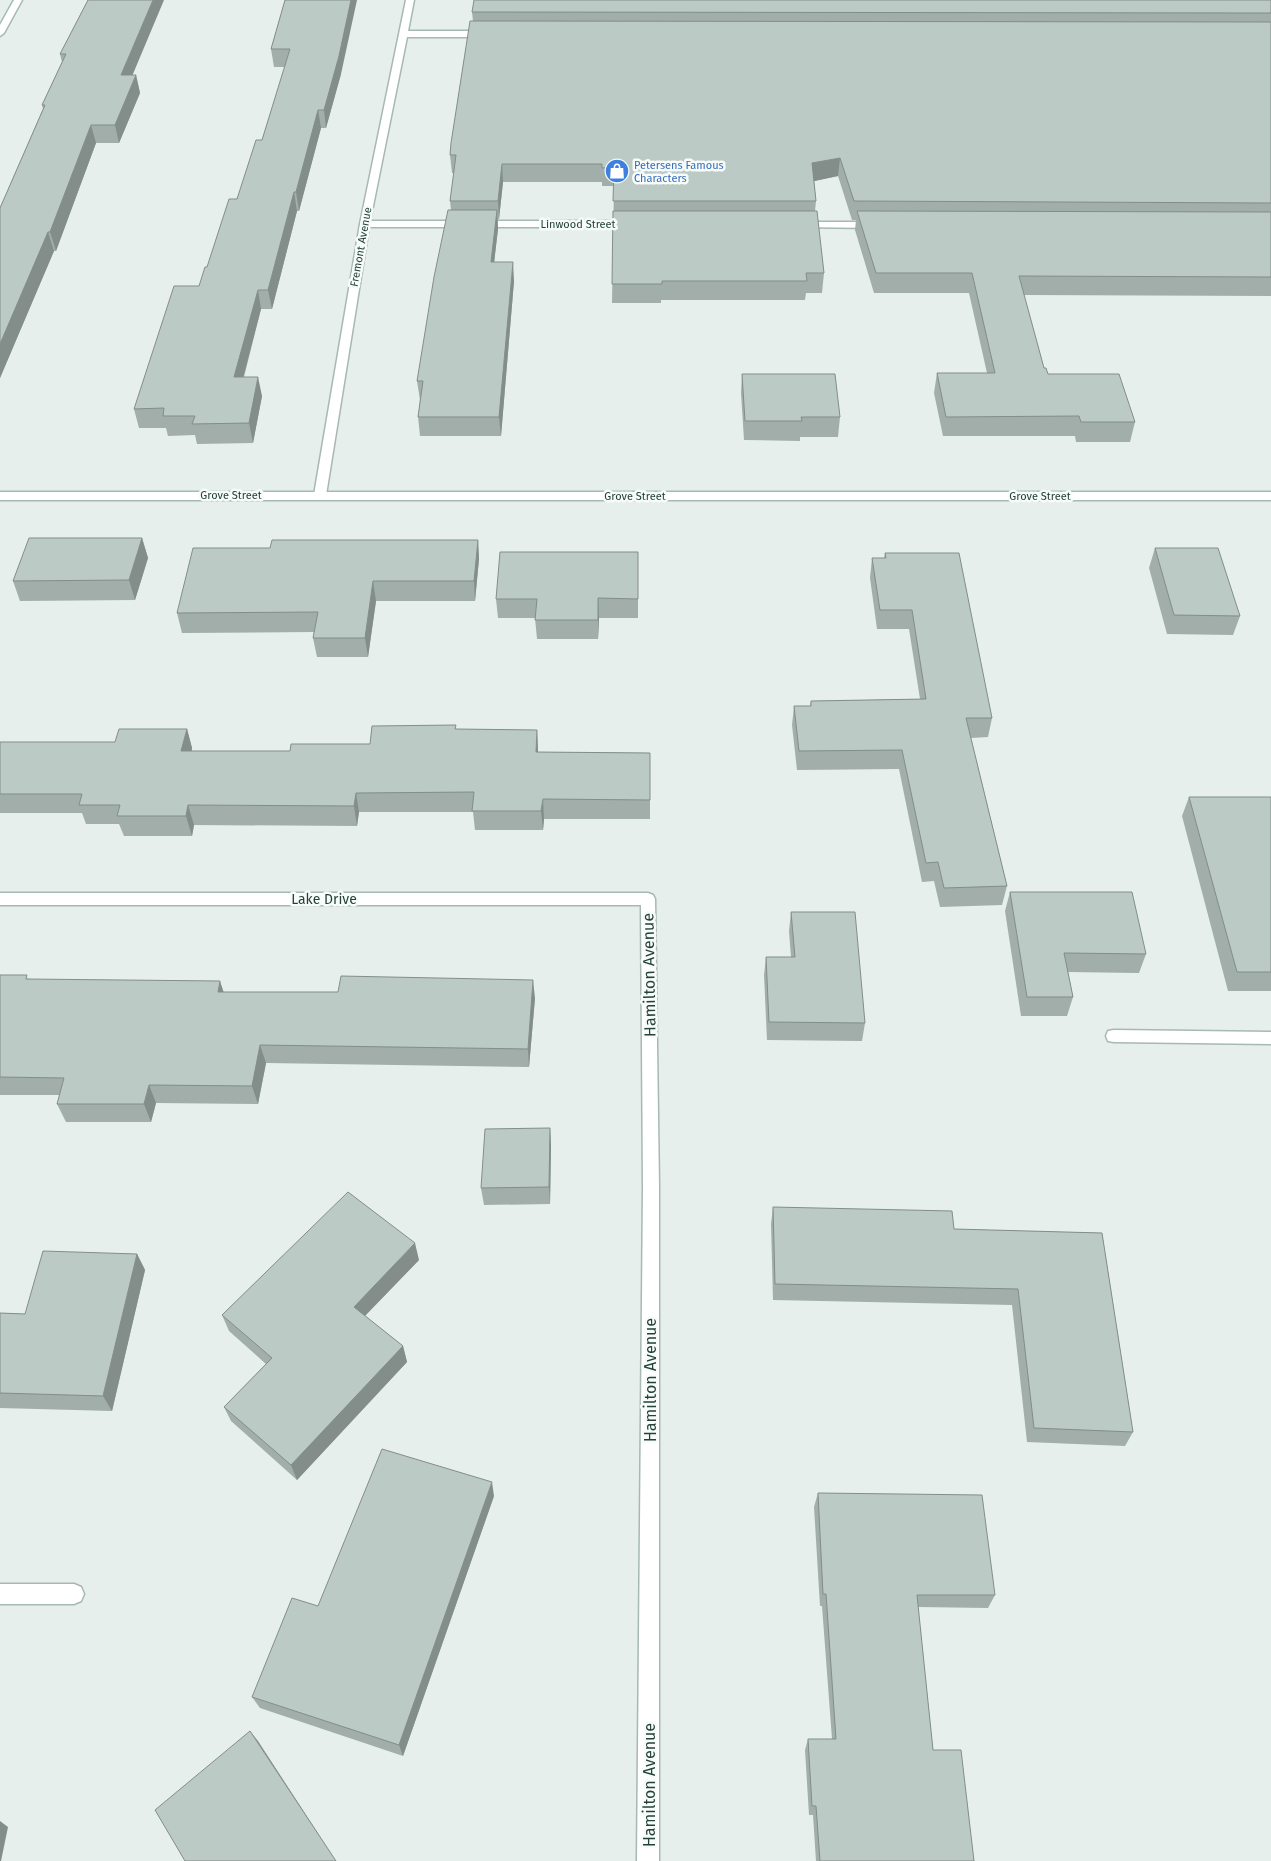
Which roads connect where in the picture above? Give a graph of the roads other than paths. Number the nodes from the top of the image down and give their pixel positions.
1 (18, 0) edge
2 (410, 0) edge
3 (0, 33) edge
4 (403, 34) junction
5 (503, 34) edge
6 (365, 224) junction
7 (644, 224) edge
8 (793, 225) edge
9 (883, 225) edge
10 (320, 495) junction
11 (0, 496) edge
12 (1271, 496) edge
13 (0, 899) edge
14 (648, 899) joint
15 (1114, 1036) dead end
16 (1271, 1038) edge
17 (0, 1594) edge
18 (74, 1594) dead end
19 (648, 1861) edge

1 - 3 street
2 - 4 street, Fremont Avenue
4 - 5 street
4 - 6 street, Fremont Avenue
6 - 7 street, Linwood Street
6 - 10 street, Fremont Avenue
8 - 9 street
10 - 11 street, Grove Street
10 - 12 street, Grove Street
13 - 14 street, Lake Drive
14 - 19 street, Hamilton Avenue
15 - 16 street
17 - 18 street

